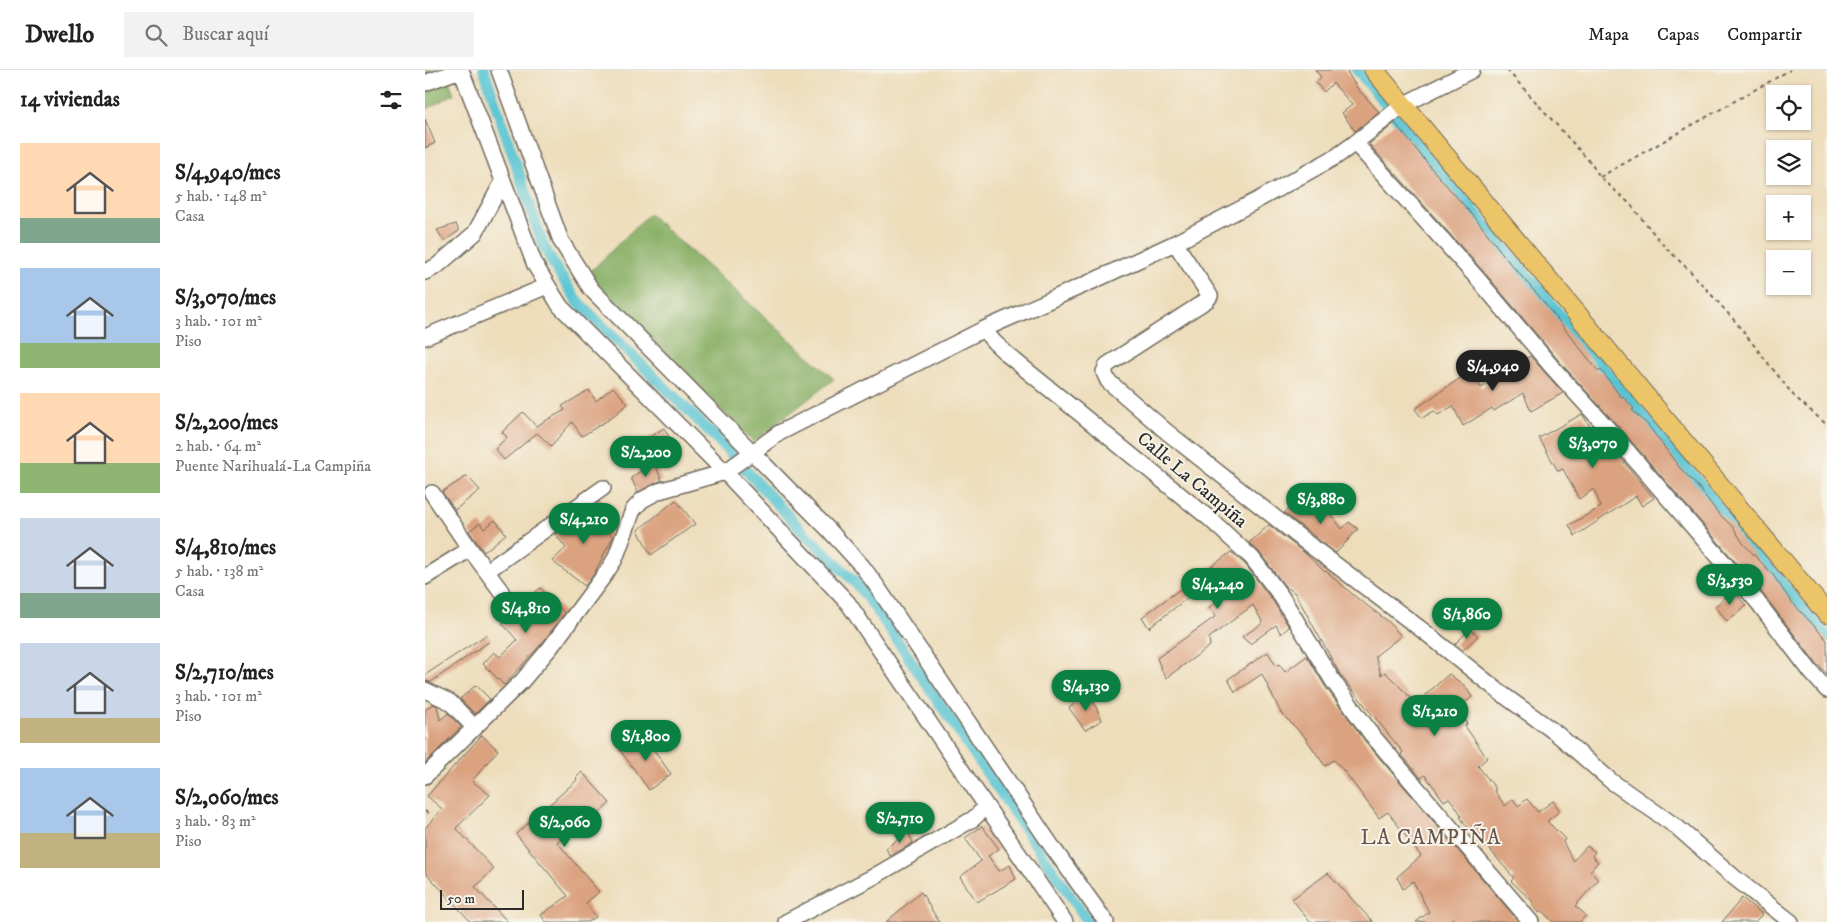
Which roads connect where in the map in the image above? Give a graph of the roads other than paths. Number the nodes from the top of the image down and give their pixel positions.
1 (460, 70) edge
2 (499, 70) edge
3 (1374, 70) edge
4 (1472, 70) edge
5 (425, 83) edge
6 (1397, 110) junction
7 (1355, 143) junction
8 (503, 181) junction
9 (1175, 243) junction
10 (425, 272) edge
11 (547, 286) junction
12 (984, 329) junction
13 (425, 337) edge
14 (749, 454) junction
15 (729, 469) junction
16 (603, 488) dead end
17 (433, 493) dead end
18 (470, 549) junction
19 (487, 571) junction
20 (425, 577) edge
21 (501, 591) dead end
22 (1827, 614) edge
23 (425, 690) edge
24 (1827, 690) edge
25 (475, 728) junction
26 (425, 776) edge
27 (986, 808) junction
28 (786, 922) edge
29 (1065, 922) edge
30 (1106, 922) edge
31 (1531, 922) edge
32 (1791, 922) edge

1 - 5 street
1 - 8 street
2 - 14 street
3 - 6 main road
4 - 6 street
6 - 7 street
6 - 22 main road
7 - 9 street
7 - 24 street
8 - 10 street
8 - 11 street
9 - 12 street
9 - 32 street
11 - 13 street
11 - 15 street
12 - 14 street
12 - 31 street, Calle La Campiña
14 - 15 street
14 - 30 street
15 - 25 street
15 - 27 street
16 - 19 street
17 - 18 street
18 - 19 street
18 - 20 street
19 - 21 street
23 - 25 street
25 - 26 street
27 - 28 street
27 - 29 street

